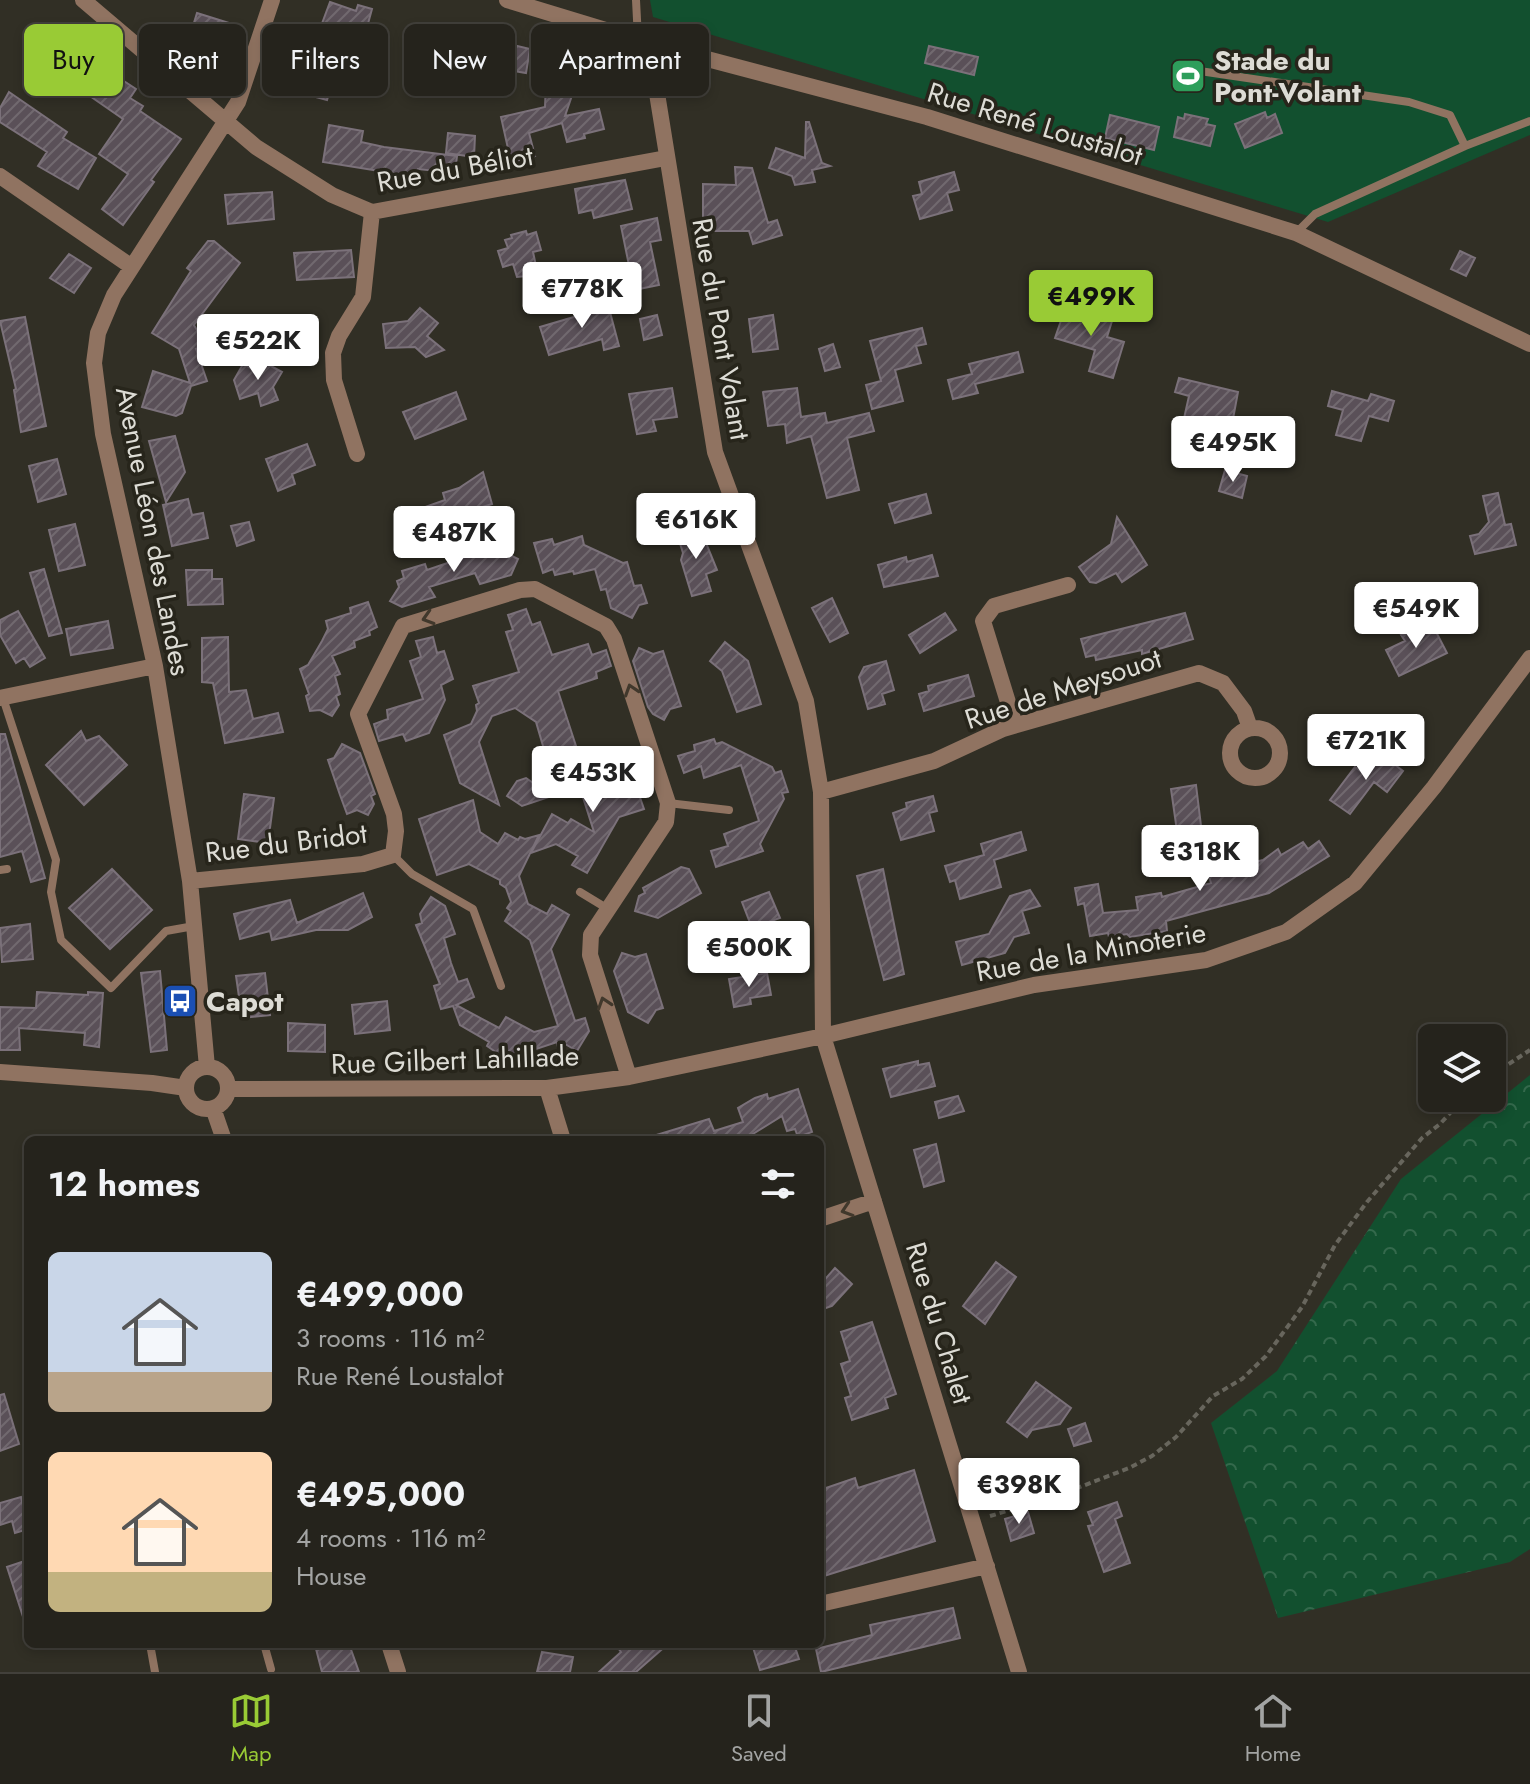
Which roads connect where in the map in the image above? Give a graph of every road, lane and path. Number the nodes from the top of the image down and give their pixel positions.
1 (83, 0) edge
2 (272, 0) edge
3 (507, 0) edge
4 (636, 0) edge
5 (586, 24) edge
6 (637, 24) edge
7 (709, 59) edge
8 (1193, 70) dead end
9 (657, 96) edge
10 (1530, 121) edge
11 (226, 122) junction
12 (1465, 146) junction
13 (666, 158) junction
14 (0, 176) edge
15 (372, 212) junction
16 (1296, 233) junction
17 (132, 267) junction
18 (1530, 344) edge
19 (357, 454) dead end
20 (1068, 585) dead end
21 (1530, 658) edge
22 (155, 666) junction
23 (2, 698) edge
24 (1015, 725) junction
25 (1250, 728) dead end
26 (657, 768) junction
27 (591, 790) dead end
28 (821, 792) junction
29 (668, 803) junction
30 (729, 810) dead end
31 (393, 855) junction
32 (190, 881) junction
33 (580, 892) dead end
34 (608, 909) junction
35 (194, 926) junction
36 (501, 986) dead end
37 (823, 1036) junction
38 (1530, 1050) edge
39 (1506, 1066) edge
40 (207, 1067) junction
41 (0, 1072) edge
42 (629, 1077) junction
43 (186, 1088) junction
44 (547, 1088) junction
45 (229, 1089) junction
46 (213, 1108) junction
47 (1451, 1112) edge
48 (223, 1136) edge
49 (562, 1136) edge
50 (874, 1201) junction
51 (824, 1218) edge
52 (973, 1522) junction
53 (987, 1566) junction
54 (824, 1603) edge
55 (151, 1648) edge
56 (265, 1648) edge
57 (390, 1648) edge
58 (271, 1669) dead end
59 (155, 1672) edge
60 (398, 1672) edge
61 (1019, 1672) edge

1 - 11 street, Rue du Béliot
2 - 11 street, Avenue Léon des Landes
3 - 5 street, Rue René Loustalot
4 - 6 lane
7 - 16 street, Rue René Loustalot
8 - 12 lane
9 - 13 street, Rue du Pont Volant
10 - 12 lane
11 - 15 street, Rue du Béliot
11 - 17 street, Avenue Léon des Landes
12 - 16 lane
13 - 15 street, Rue du Béliot
13 - 28 street, Rue du Pont Volant
14 - 17 street
15 - 19 street
16 - 18 street, Rue René Loustalot
17 - 22 street, Avenue Léon des Landes
20 - 24 street
21 - 37 street, Rue de la Minoterie
22 - 23 street
22 - 32 street, Avenue Léon des Landes
23 - 35 lane
24 - 25 street, Rue de Meysouot
24 - 28 street, Rue de Meysouot
26 - 27 lane
26 - 29 street, Rue du Bridot
26 -> 31 street, Rue du Bridot
28 - 37 street, Rue du Pont Volant
29 - 30 lane
29 - 34 street
31 - 32 street, Rue du Bridot
31 - 36 lane
32 - 35 street, Avenue Léon des Landes
33 - 34 lane
42 -> 34 street
35 - 40 street, Avenue Léon des Landes
37 - 42 street, Rue Gilbert Lahillade
37 - 50 street, Rue du Chalet
38 - 39 path
40 - 43 street
40 - 45 street
41 - 43 street
42 - 44 street, Rue Gilbert Lahillade
43 - 46 street
44 - 45 street, Rue Gilbert Lahillade
44 - 49 street
45 - 46 street
46 - 48 street
47 - 52 path
50 -> 51 street
50 - 52 street, Rue du Chalet
52 - 53 street, Rue du Chalet
53 - 54 street
53 - 61 street, Rue du Chalet
55 - 59 lane
56 - 58 lane
57 - 60 street

